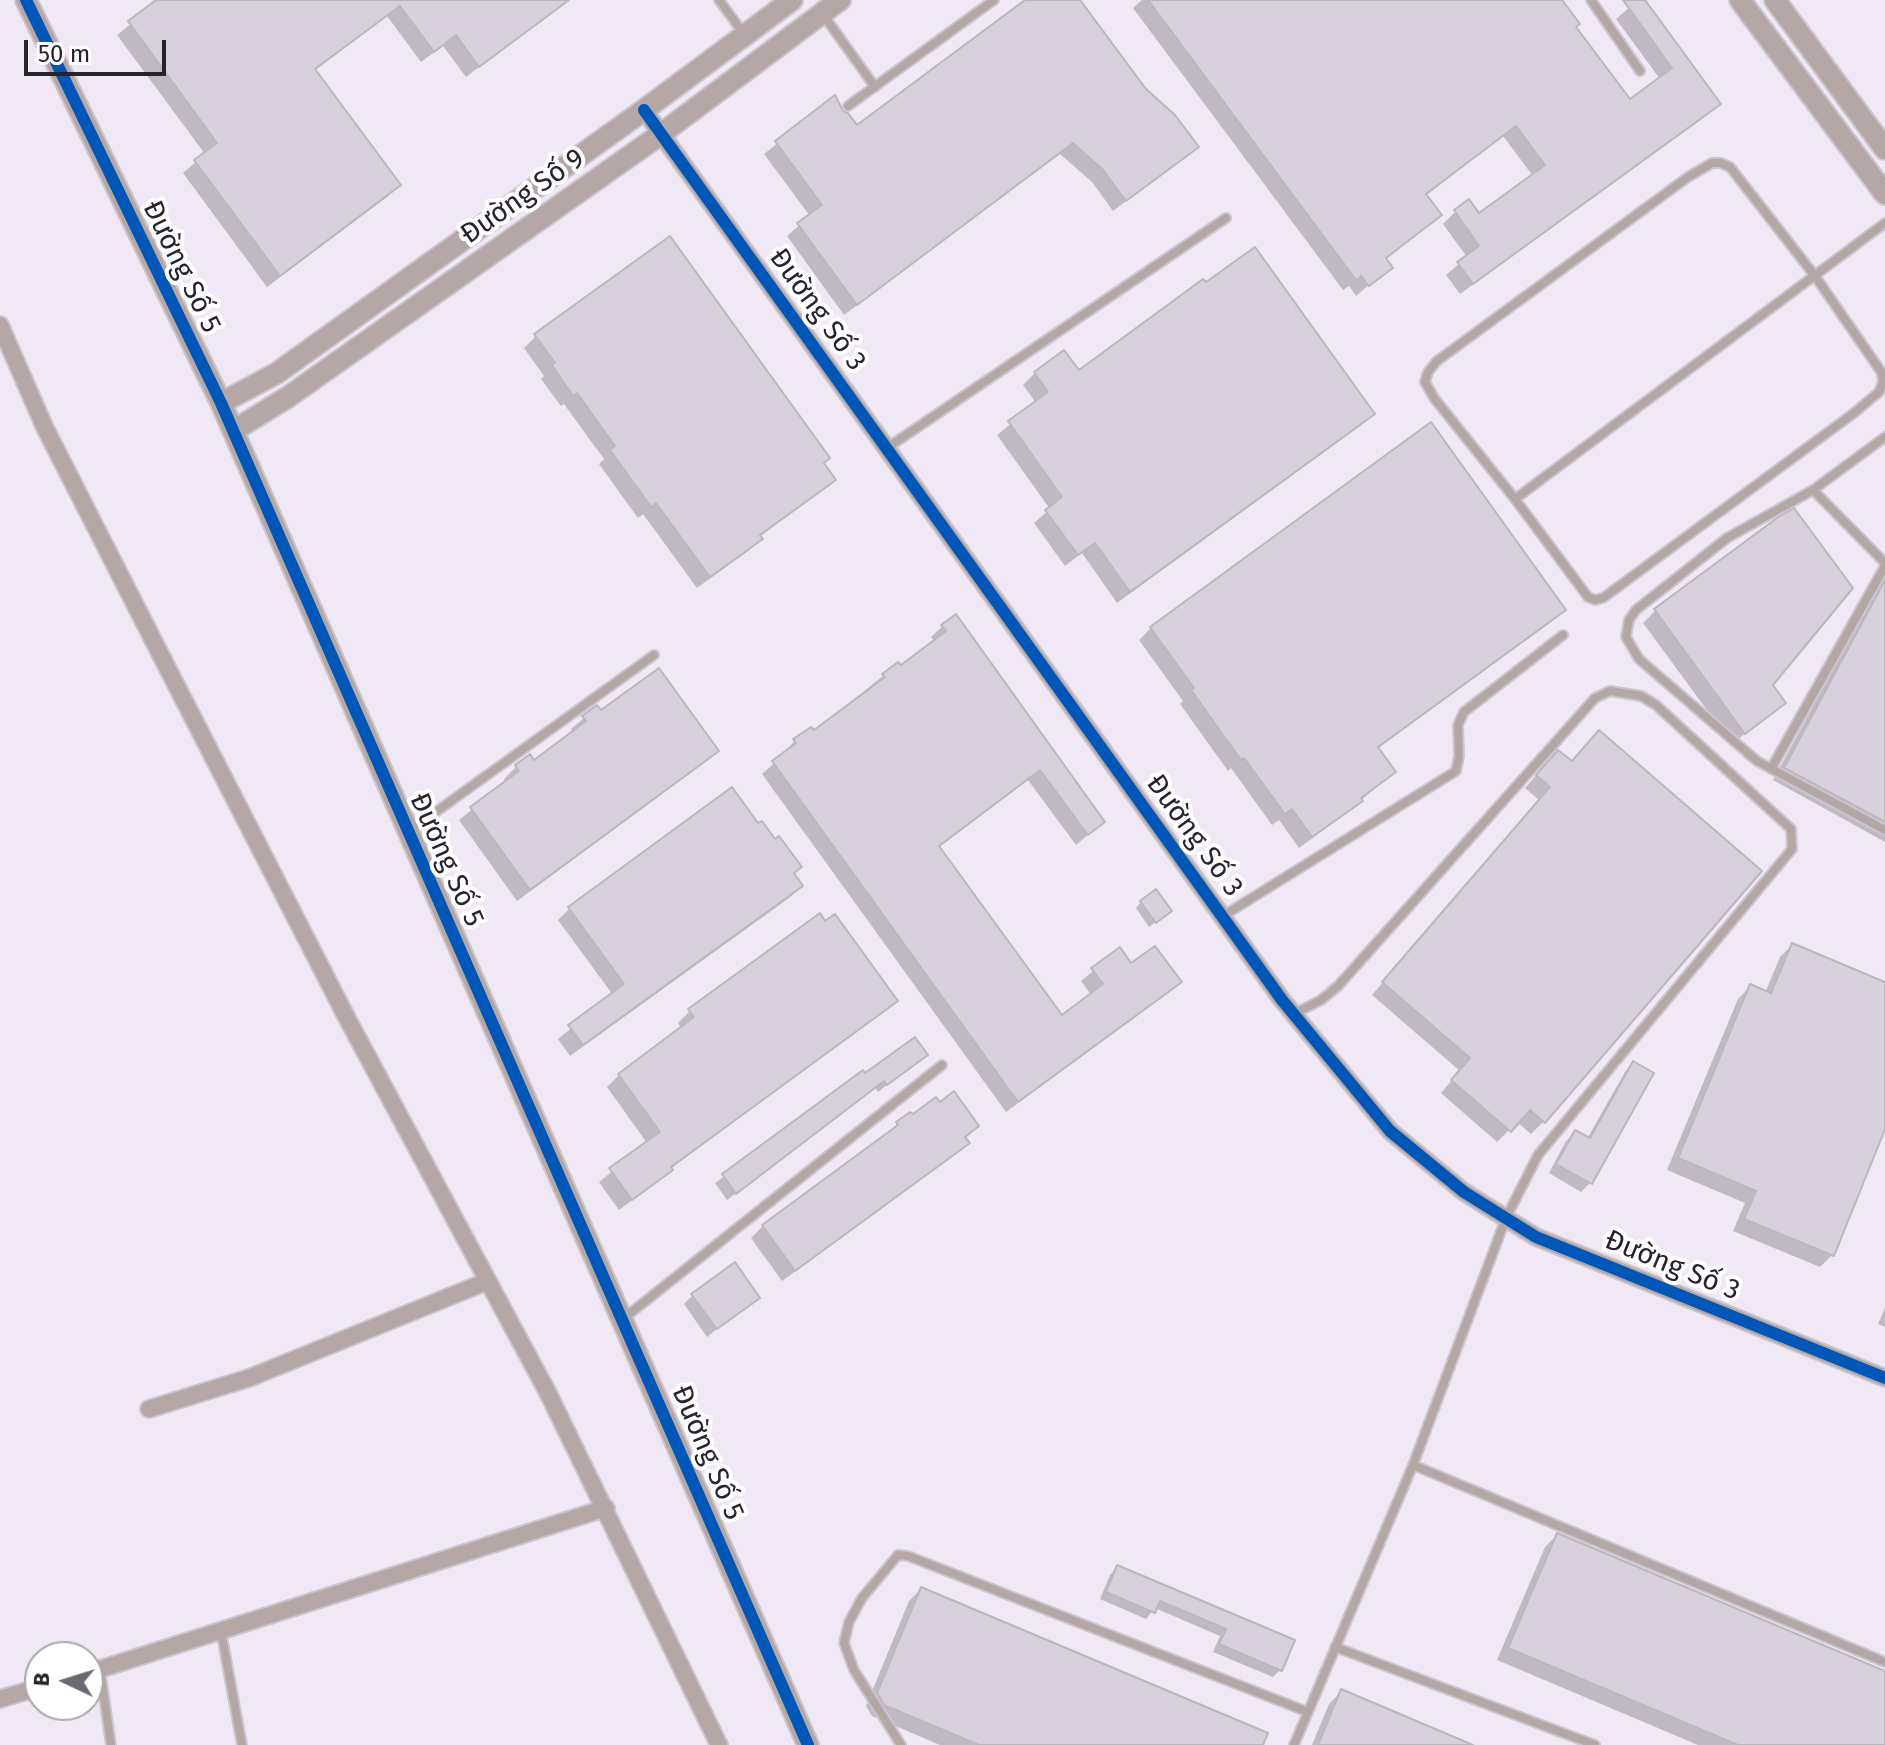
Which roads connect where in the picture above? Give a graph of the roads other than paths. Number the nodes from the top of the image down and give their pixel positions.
1 (26, 0) edge
2 (719, 0) edge
3 (792, 0) edge
4 (840, 0) edge
5 (994, 0) edge
6 (1591, 0) edge
7 (1740, 0) edge
8 (1775, 0) edge
9 (822, 13) junction
10 (745, 35) junction
11 (1640, 71) dead end
12 (875, 87) junction
13 (848, 106) dead end
14 (644, 110) junction
15 (661, 134) junction
16 (1885, 149) edge
17 (1885, 194) edge
18 (1226, 218) dead end
19 (1885, 223) edge
20 (1815, 276) junction
21 (0, 325) edge
22 (221, 403) junction
23 (233, 431) junction
24 (1885, 437) edge
25 (887, 448) junction
26 (1813, 490) junction
27 (1515, 499) junction
28 (1885, 564) edge
29 (1563, 635) dead end
30 (654, 655) dead end
31 (1771, 769) junction
32 (1885, 830) edge
33 (408, 833) junction
34 (1222, 917) junction
35 (1294, 1014) junction
36 (942, 1065) dead end
37 (1506, 1218) junction
38 (488, 1281) junction
39 (623, 1319) junction
40 (1885, 1378) edge
41 (149, 1409) dead end
42 (1413, 1465) junction
43 (606, 1508) junction
44 (221, 1631) junction
45 (1335, 1647) junction
46 (1885, 1662) edge
47 (104, 1668) edge
48 (24, 1692) edge
49 (0, 1699) edge
50 (1308, 1712) junction
51 (104, 1715) edge
52 (111, 1745) edge
53 (242, 1745) edge
54 (719, 1745) edge
55 (808, 1745) edge
56 (901, 1745) edge
57 (1294, 1745) edge
58 (1595, 1745) edge

1 - 22 street, Đường Số 5
2 - 10 lane
3 - 10 street, Đường Số 9
4 - 9 street, Đường Số 9
5 - 12 lane
6 - 11 lane
7 - 17 street
8 - 16 street
9 - 12 lane
9 - 15 street, Đường Số 9
10 - 14 street, Đường Số 9
12 - 13 lane
14 - 15 street, Đường Số 3
14 - 22 street, Đường Số 9
15 - 23 street, Đường Số 9
15 - 25 street, Đường Số 3
18 - 25 lane
19 - 20 lane
20 - 27 lane
20 - 27 lane
20 - 27 lane
21 - 38 street
22 - 23 street, Đường Số 5
23 - 33 street, Đường Số 5
24 - 26 lane
25 - 34 street, Đường Số 3
26 - 28 lane
26 - 31 lane
28 - 31 lane
29 - 34 lane
30 - 33 lane
31 - 32 lane
33 - 39 street, Đường Số 5
34 - 35 street, Đường Số 3
35 - 37 street, Đường Số 3
35 - 37 lane
36 - 39 lane
37 - 40 street, Đường Số 3
37 - 42 lane
38 - 41 street
38 - 43 street
39 - 55 street, Đường Số 5
42 - 45 lane
42 - 46 lane
43 - 44 street
43 - 54 street
44 - 47 street
44 - 53 lane
45 - 50 lane
45 - 58 lane
48 - 49 street
50 - 56 lane
50 - 57 lane
51 - 52 lane

